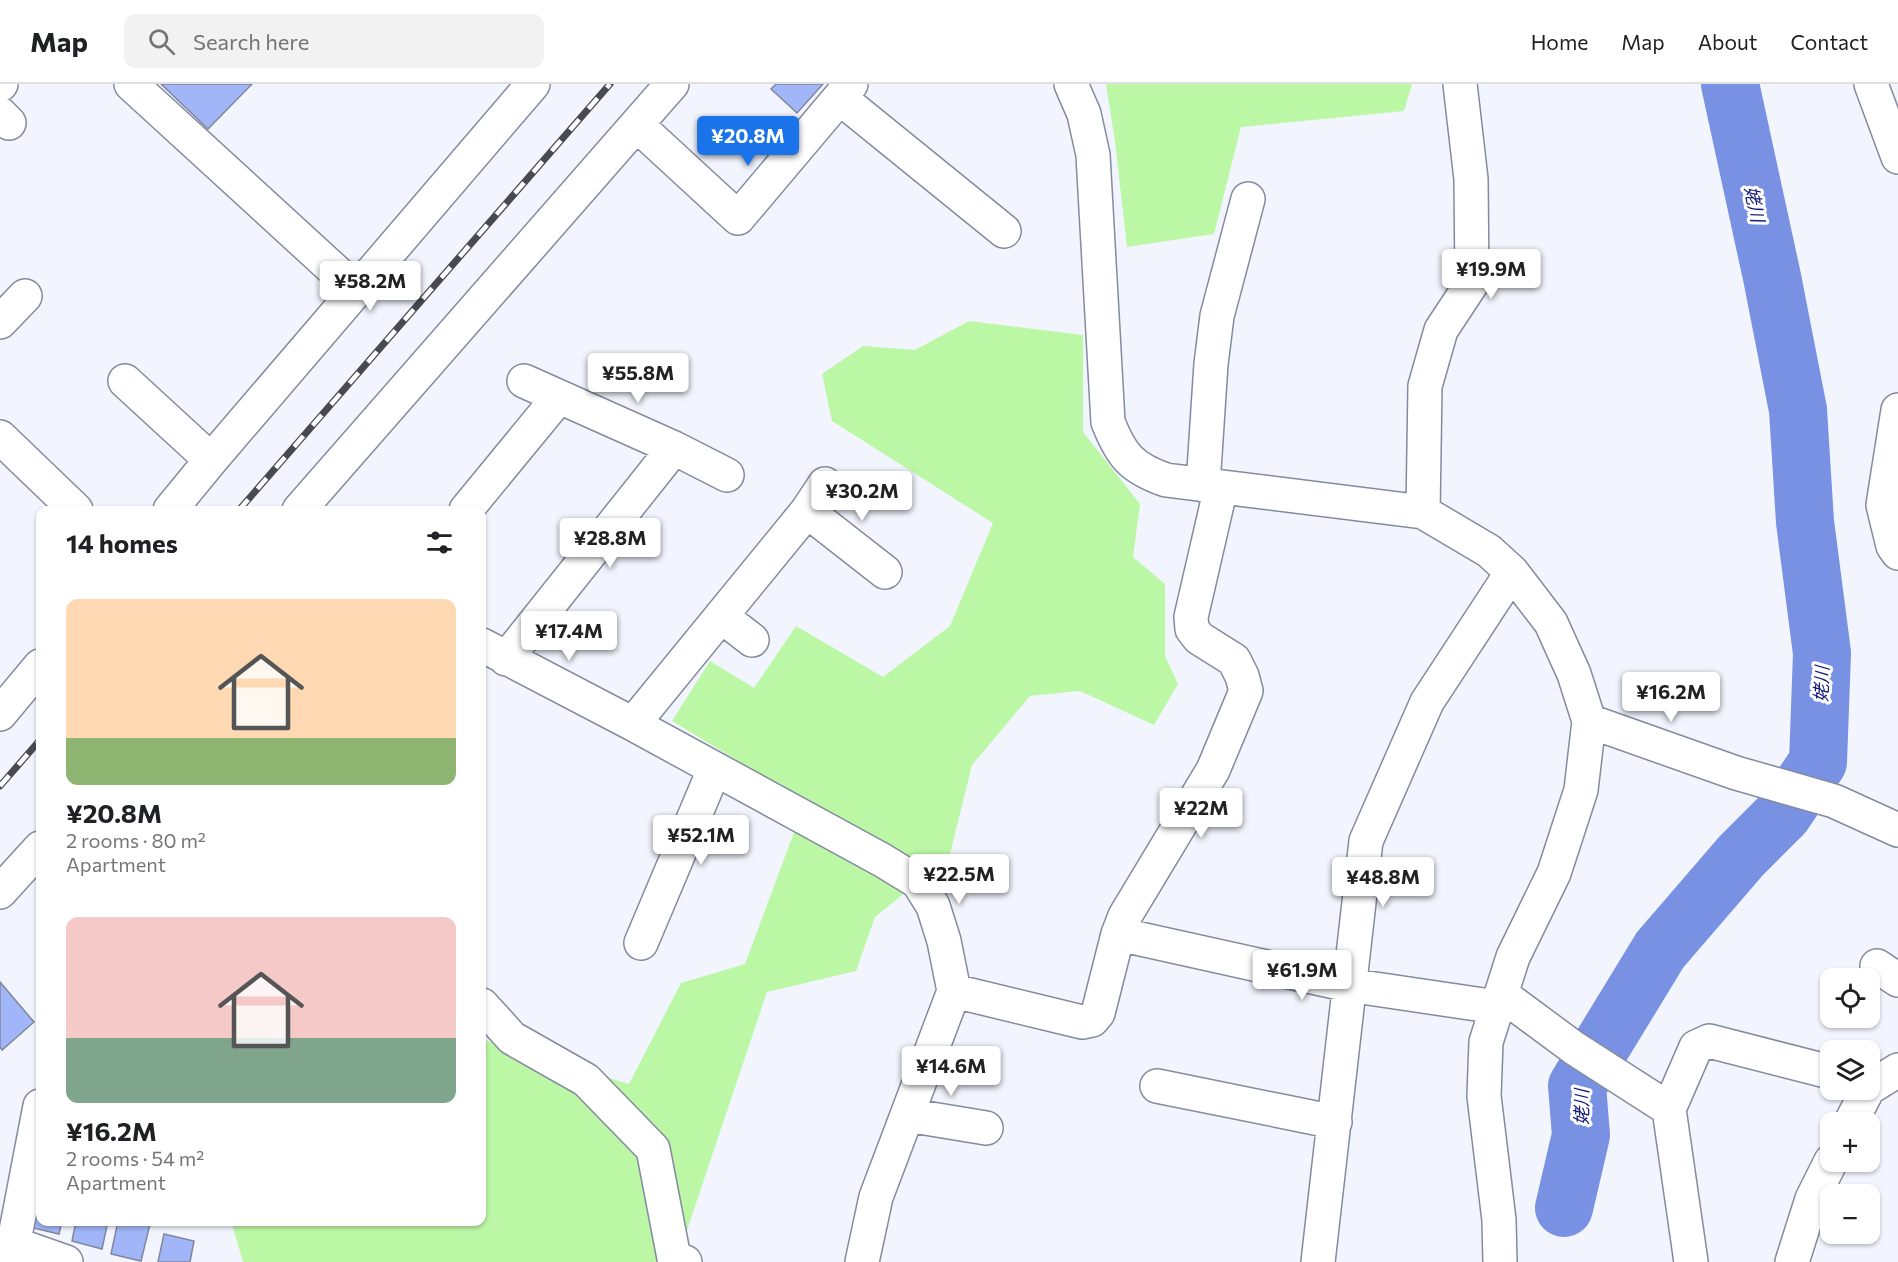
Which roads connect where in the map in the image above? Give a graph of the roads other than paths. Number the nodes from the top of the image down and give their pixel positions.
1 (131, 84) edge
2 (532, 84) edge
3 (672, 84) edge
4 (1071, 84) edge
5 (1460, 84) edge
6 (1871, 84) edge
7 (846, 91) edge
8 (1891, 116) edge
9 (637, 125) junction
10 (1898, 157) edge
11 (1248, 199) dead end
12 (1005, 231) dead end
13 (356, 290) junction
14 (26, 296) dead end
15 (0, 322) edge
16 (124, 381) dead end
17 (524, 381) dead end
18 (558, 398) junction
19 (1898, 410) edge
20 (0, 437) edge
21 (674, 448) junction
22 (211, 460) junction
23 (727, 475) dead end
24 (825, 484) dead end
25 (1212, 486) junction
26 (71, 506) edge
27 (173, 506) edge
28 (303, 506) edge
29 (469, 506) edge
30 (807, 511) junction
31 (1423, 512) junction
32 (1898, 553) edge
33 (885, 572) dead end
34 (1512, 572) junction
35 (721, 616) junction
36 (752, 640) dead end
37 (494, 652) edge
38 (36, 671) edge
39 (0, 714) edge
40 (1589, 721) junction
41 (633, 724) junction
42 (714, 770) junction
43 (1898, 830) edge
44 (36, 852) edge
45 (0, 892) edge
46 (1118, 934) junction
47 (641, 943) dead end
48 (1348, 985) junction
49 (954, 991) junction
50 (1499, 1001) junction
51 (486, 1009) edge
52 (1820, 1069) edge
53 (1882, 1085) edge
54 (1157, 1086) dead end
55 (1669, 1109) junction
56 (1859, 1112) edge
57 (907, 1115) junction
58 (1335, 1122) junction
59 (36, 1126) edge
60 (986, 1128) dead end
61 (1826, 1172) edge
62 (11, 1253) edge
63 (66, 1262) edge
64 (685, 1262) edge
65 (862, 1262) edge
66 (1318, 1262) edge
67 (1500, 1262) edge
68 (1691, 1262) edge
69 (1791, 1262) edge

1 - 13 street
2 - 13 street
3 - 9 street
4 - 25 street
5 - 31 street
6 - 8 street
7 - 9 street
7 - 12 street
8 - 10 street
9 - 28 street
11 - 25 street
13 - 22 street
14 - 15 street
16 - 22 street
17 - 18 street
18 - 21 street
18 - 29 street
19 - 32 street
20 - 26 street
21 - 23 street
21 - 37 street
22 - 27 street
24 - 30 street
25 - 31 street
25 - 46 street
30 - 33 street
30 - 35 street
31 - 34 street
34 - 40 street
34 - 48 street
35 - 36 street
35 - 41 street
37 - 41 street
38 - 39 street
40 - 43 street
40 - 50 street
41 - 42 street
42 - 47 street
42 - 49 street
44 - 45 street
46 - 48 street
46 - 49 street
48 - 50 street
48 - 58 street
49 - 57 street
50 - 55 street
50 - 67 street
51 - 64 street
52 - 55 street
53 - 56 street
54 - 58 street
55 - 68 street
57 - 60 street
57 - 65 street
58 - 66 street
59 - 62 street
61 - 69 street
62 - 63 street

